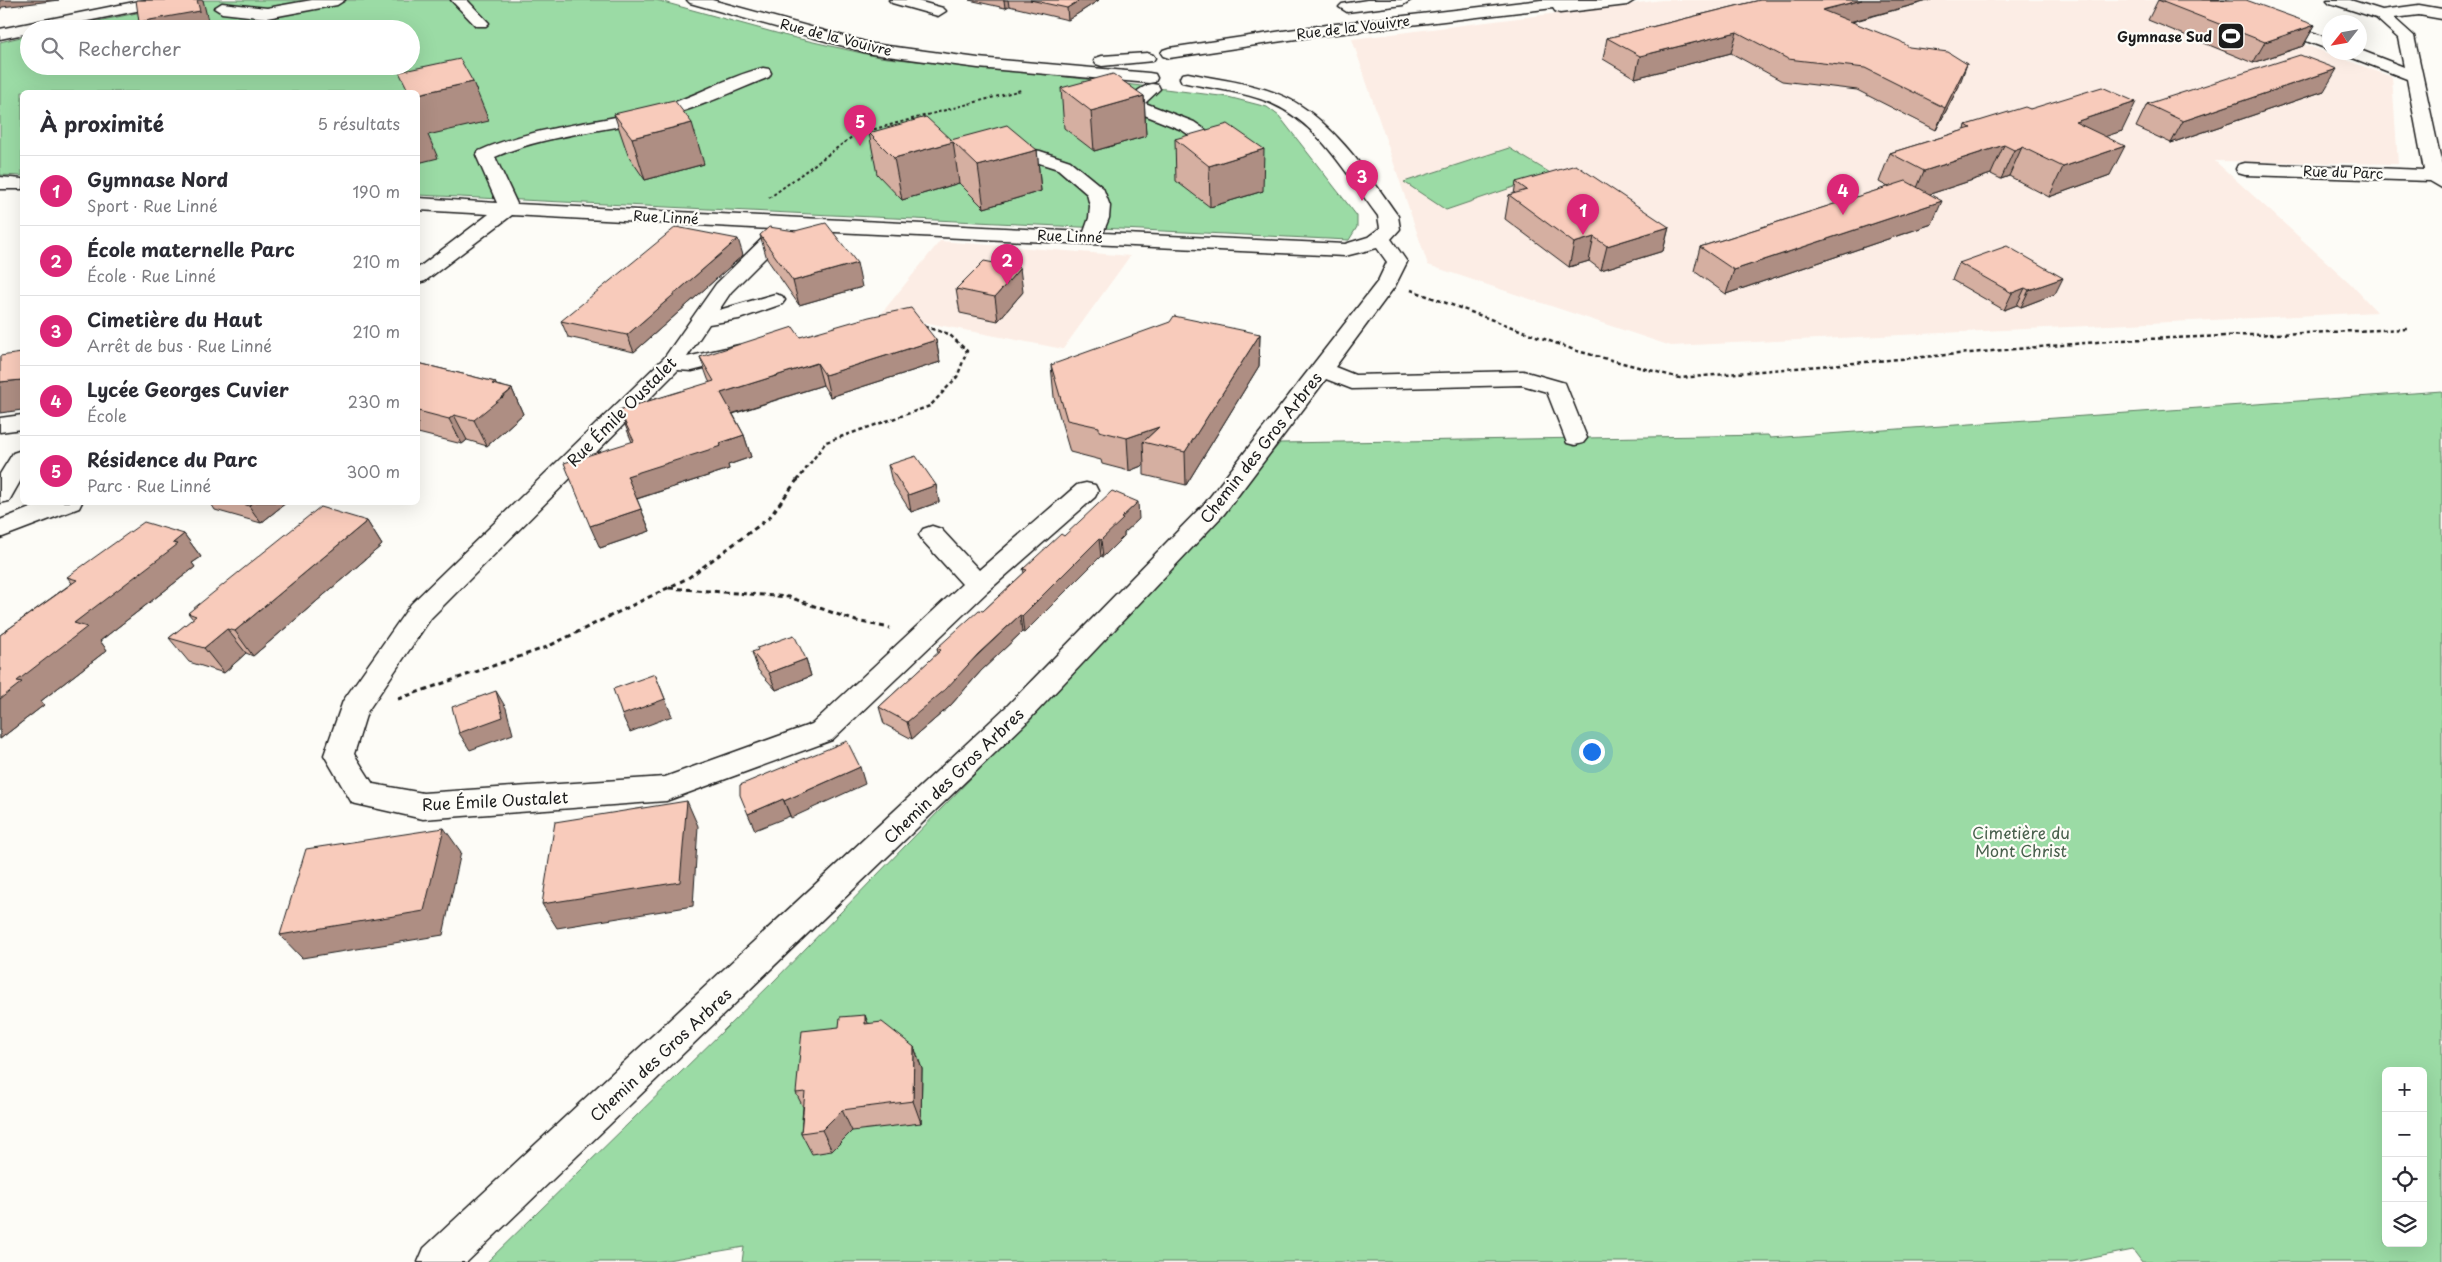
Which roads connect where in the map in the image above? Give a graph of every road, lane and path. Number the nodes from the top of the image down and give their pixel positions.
1 (166, 0) edge
2 (337, 0) edge
3 (460, 0) edge
4 (695, 0) edge
5 (897, 0) edge
6 (1403, 0) edge
7 (1579, 0) edge
8 (1627, 0) edge
9 (2210, 0) edge
10 (2335, 0) edge
11 (2419, 5) edge
12 (1347, 7) dead end
13 (222, 8) dead end
14 (938, 11) dead end
15 (2442, 14) edge
16 (2381, 15) junction
17 (68, 20) edge
18 (481, 22) dead end
19 (1390, 23) junction
20 (20, 30) edge
21 (0, 34) edge
22 (1275, 37) junction
23 (2322, 42) edge
24 (1169, 54) junction
25 (1147, 58) junction
26 (2367, 58) edge
27 (978, 63) junction
28 (1204, 68) junction
29 (763, 73) dead end
30 (2414, 76) junction
31 (1155, 79) junction
32 (1023, 90) dead end
33 (980, 144) edge
34 (1223, 150) edge
35 (2245, 169) dead end
36 (2440, 178) edge
37 (0, 183) edge
38 (20, 184) edge
39 (420, 204) edge
40 (509, 208) junction
41 (739, 222) junction
42 (788, 224) junction
43 (1092, 237) junction
44 (1381, 239) junction
45 (421, 273) edge
46 (1388, 282) junction
47 (775, 300) dead end
48 (703, 319) junction
49 (917, 324) edge
50 (2406, 329) dead end
51 (757, 347) edge
52 (672, 363) junction
53 (1321, 369) junction
54 (20, 422) edge
55 (0, 425) edge
56 (1575, 438) dead end
57 (20, 461) edge
58 (1086, 491) dead end
59 (0, 495) edge
60 (0, 504) edge
61 (62, 505) edge
62 (34, 516) junction
63 (0, 530) edge
64 (932, 534) dead end
65 (978, 585) junction
66 (668, 588) junction
67 (925, 635) junction
68 (353, 709) junction
69 (438, 1262) edge

1 - 17 street
2 - 13 street
3 - 18 street
4 - 27 street, Rue de la Vouivre
5 - 14 street
6 - 12 street
7 - 19 street, Rue de la Vouivre
8 - 19 street
9 - 23 street
10 - 16 street
11 - 15 street
11 - 16 street
16 - 30 street
19 - 22 street, Rue de la Vouivre
20 - 21 street
22 - 24 street, Rue de la Vouivre
22 - 28 street, Rue de la Vouivre
24 - 25 street, Rue de la Vouivre
24 - 28 street
25 - 27 street, Rue de la Vouivre
25 - 31 street
26 - 30 street
27 - 31 street, Rue de la Vouivre
28 - 31 street, Rue de la Vouivre
28 - 44 street
29 - 40 street
30 - 36 street
31 - 34 street
32 - 41 path
33 - 43 street
35 - 36 street, Rue du Parc
37 - 38 street
39 - 40 street, Rue Linné
40 - 41 street, Rue Linné
40 - 45 street
41 - 42 street, Rue Linné
42 - 43 street, Rue Linné
42 - 48 street, Rue Émile Oustalet
43 - 44 street, Rue Linné
44 - 46 street, Chemin des Gros Arbres
46 - 50 path
46 - 53 street, Chemin des Gros Arbres
47 - 48 street
48 - 52 street, Rue Émile Oustalet
49 - 66 path
51 - 52 street
52 - 68 street, Rue Émile Oustalet
53 - 56 street
53 - 69 street, Chemin des Gros Arbres
54 - 55 street
57 - 59 street
58 - 65 street, Rue Émile Oustalet
60 - 62 street
61 - 62 street
62 - 63 street
64 - 65 street
65 - 67 street, Rue Émile Oustalet
66 - 67 path
66 - 68 path
67 - 68 street, Rue Émile Oustalet

